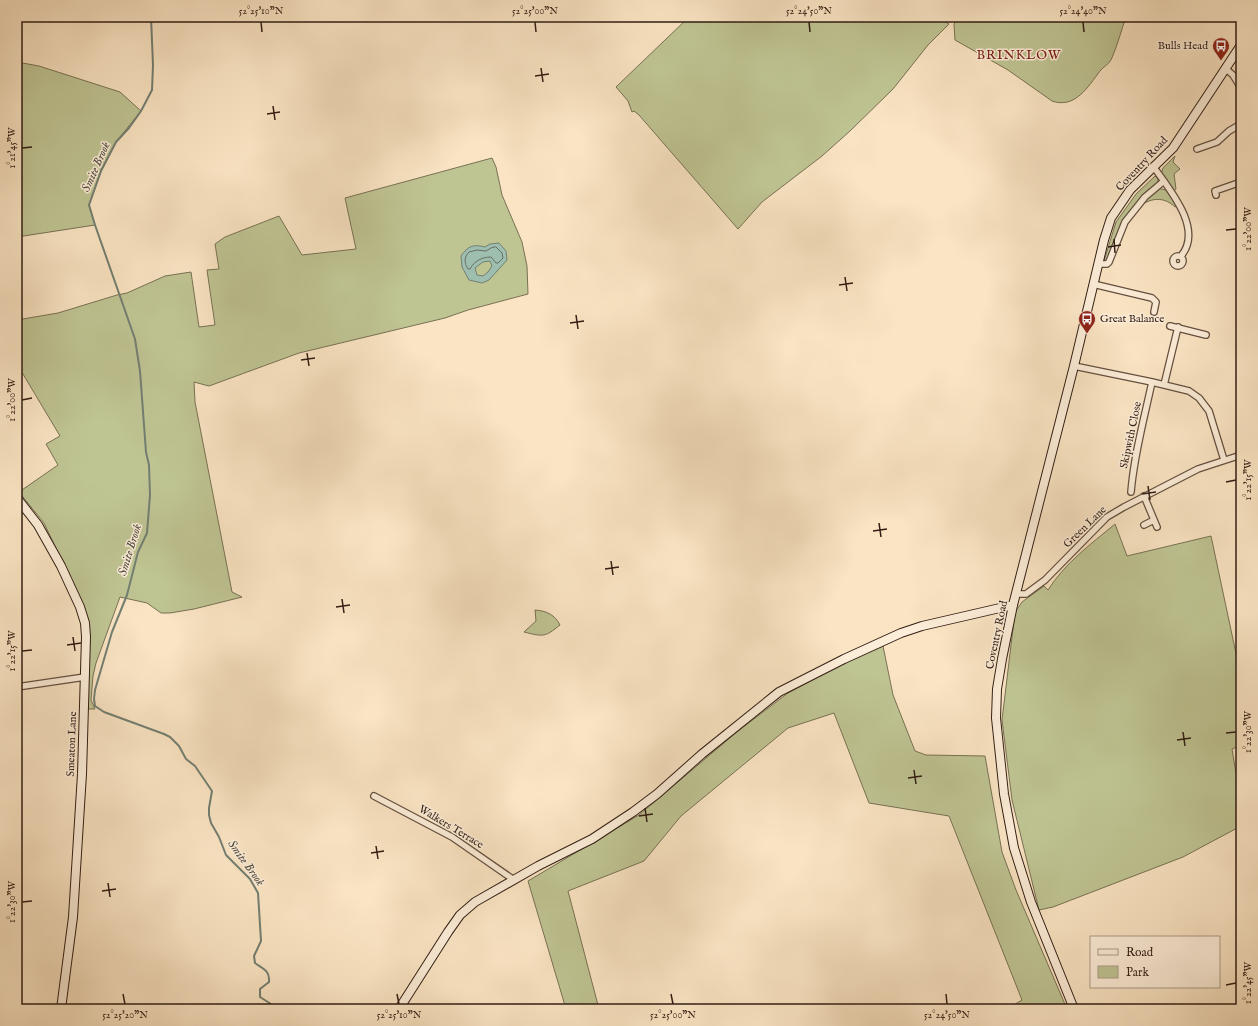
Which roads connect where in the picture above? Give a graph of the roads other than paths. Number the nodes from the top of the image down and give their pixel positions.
1 (1241, 45) edge
2 (1225, 68) junction
3 (1241, 88) edge
4 (1241, 124) edge
5 (1197, 149) dead end
6 (1153, 166) junction
7 (1164, 182) junction
8 (1241, 182) edge
9 (1216, 195) dead end
10 (1181, 256) dead end
11 (1098, 264) junction
12 (1093, 284) junction
13 (1154, 312) dead end
14 (1170, 326) dead end
15 (1178, 327) junction
16 (1206, 335) dead end
17 (1074, 366) junction
18 (1152, 382) junction
19 (1164, 385) junction
20 (1241, 455) edge
21 (1224, 460) junction
22 (1131, 492) dead end
23 (1144, 496) junction
24 (17, 498) edge
25 (1154, 520) junction
26 (1144, 525) dead end
27 (1157, 527) dead end
28 (1016, 594) junction
29 (1013, 605) junction
30 (85, 677) junction
31 (17, 686) edge
32 (374, 796) dead end
33 (514, 880) junction
34 (61, 1009) edge
35 (399, 1009) edge
36 (1074, 1009) edge

1 - 2 main road, Coventry Road
2 - 3 street
2 - 6 main road, Coventry Road
4 - 5 street
6 - 7 street
6 - 11 main road, Coventry Road
7 - 10 street
7 - 11 street
8 - 9 street
11 - 12 main road, Coventry Road
12 - 13 street
12 - 17 main road, Coventry Road
14 - 15 street
15 - 16 street
15 - 19 street
17 - 18 street
17 - 28 main road, Coventry Road
18 - 19 street
18 - 22 street, Skipwith Close
19 - 21 street
20 - 21 street, Green Lane
21 - 23 street, Green Lane
23 - 25 street
23 - 28 street, Green Lane
24 - 30 main road, Smeaton Lane
25 - 26 street
25 - 27 street
28 - 29 main road, Coventry Road
29 - 33 main road
29 - 36 main road, Coventry Road
30 - 31 street
30 - 34 main road, Smeaton Lane
32 - 33 street, Walkers Terrace
33 - 35 main road

